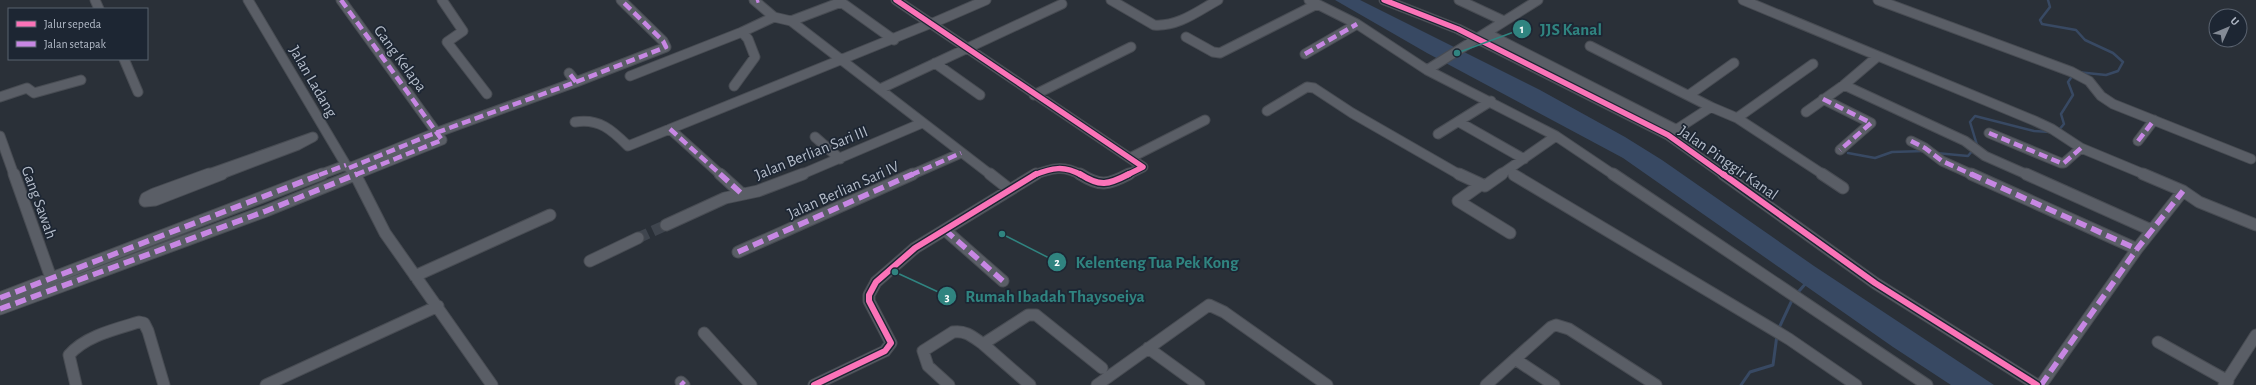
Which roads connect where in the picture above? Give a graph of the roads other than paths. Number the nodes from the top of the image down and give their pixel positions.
1 (248, 0) edge
2 (341, 0) edge
3 (442, 0) edge
4 (621, 0) edge
5 (756, 0) edge
6 (896, 0) edge
7 (986, 0) edge
8 (1111, 0) edge
9 (1218, 0) edge
10 (1384, 0) edge
11 (1459, 0) edge
12 (1538, 0) edge
13 (1746, 0) edge
14 (1878, 0) edge
15 (1313, 2) edge
16 (1062, 4) dead end
17 (774, 17) junction
18 (1504, 20) junction
19 (791, 21) junction
20 (931, 24) junction
21 (1357, 24) junction
22 (742, 32) junction
23 (1186, 37) dead end
24 (1479, 37) junction
25 (894, 40) junction
26 (1590, 46) dead end
27 (1131, 47) dead end
28 (966, 48) junction
29 (1305, 54) dead end
30 (1878, 56) junction
31 (124, 60) edge
32 (844, 60) junction
33 (935, 63) junction
34 (1734, 63) dead end
35 (1813, 64) dead end
36 (1430, 68) junction
37 (569, 73) dead end
38 (630, 76) dead end
39 (81, 80) dead end
40 (576, 82) junction
41 (1844, 85) junction
42 (734, 86) dead end
43 (880, 89) junction
44 (138, 92) dead end
45 (487, 94) dead end
46 (980, 95) dead end
47 (1034, 95) junction
48 (1689, 95) junction
49 (0, 97) edge
50 (1823, 99) junction
51 (1490, 101) junction
52 (1711, 107) junction
53 (1267, 111) dead end
54 (1806, 112) dead end
55 (1737, 118) junction
56 (1205, 120) dead end
57 (2154, 120) junction
58 (575, 122) dead end
59 (922, 122) junction
60 (1459, 122) junction
61 (670, 129) junction
62 (1677, 130) junction
63 (326, 132) junction
64 (436, 133) junction
65 (1989, 133) dead end
66 (1438, 134) dead end
67 (1668, 135) junction
68 (0, 136) edge
69 (1556, 136) junction
70 (815, 137) dead end
71 (1911, 141) dead end
72 (2138, 141) dead end
73 (2077, 146) junction
74 (1840, 150) dead end
75 (961, 153) junction
76 (1130, 158) junction
77 (840, 159) junction
78 (1524, 159) junction
79 (2251, 160) dead end
80 (350, 170) junction
81 (1514, 175) dead end
82 (1479, 186) junction
83 (1843, 188) dead end
84 (177, 189) dead end
85 (1009, 189) junction
86 (2183, 191) junction
87 (742, 194) junction
88 (550, 215) dead end
89 (666, 225) tunnel mouth
90 (2256, 226) edge
91 (945, 230) junction
92 (2151, 230) junction
93 (1510, 233) dead end
94 (638, 238) tunnel mouth
95 (2137, 249) junction
96 (738, 252) dead end
97 (590, 261) dead end
98 (415, 276) junction
99 (51, 278) junction
100 (1003, 281) dead end
101 (0, 298) edge
102 (438, 306) junction
103 (0, 309) edge
104 (704, 333) dead end
105 (2256, 336) edge
106 (2158, 342) dead end
107 (983, 344) junction
108 (1148, 348) junction
109 (1515, 359) junction
110 (1102, 368) dead end
111 (833, 381) edge
112 (2226, 383) edge
113 (1920, 384) edge
114 (76, 385) edge
115 (164, 385) edge
116 (266, 385) edge
117 (492, 385) edge
118 (751, 385) edge
119 (814, 385) edge
120 (949, 385) edge
121 (1030, 385) edge
122 (1097, 385) edge
123 (1199, 385) edge
124 (1327, 385) edge
125 (1486, 385) edge
126 (1554, 385) edge
127 (1656, 385) edge
128 (1856, 385) edge
129 (2037, 385) edge
130 (2041, 385) edge

1 - 63 street, Jalan Ladang
2 - 64 street, Gang Kelapa
3 - 45 street
4 - 40 street
5 - 17 street
6 - 20 street
7 - 20 street
8 - 9 street
10 - 24 street, Jalan Pinggir Kanal
11 - 18 street
12 - 18 street
13 - 30 street
14 - 57 street
15 - 21 street
15 - 23 street
16 - 28 street
17 - 19 street
17 - 22 street
18 - 24 street
19 - 25 street
19 - 32 street
20 - 25 street
20 - 28 street
21 - 29 street
21 - 36 street
22 - 38 street
22 - 42 street
24 - 36 street
24 - 62 street
24 - 67 street, Jalan Pinggir Kanal
25 - 32 street
26 - 48 street
27 - 47 street
28 - 33 street
28 - 47 street
30 - 41 street
30 - 73 street
31 - 44 street
32 - 43 street
32 - 61 street
33 - 43 street
33 - 46 street
34 - 48 street
35 - 55 street
36 - 51 street
37 - 40 street
39 - 49 street
40 - 64 street
41 - 50 street
41 - 92 street
43 - 59 street
47 - 76 street
48 - 52 street
50 - 54 street
50 - 74 street
51 - 60 street
51 - 69 street
52 - 55 street
52 - 62 street
53 - 82 street
55 - 83 street
56 - 76 street
57 - 72 street
57 - 79 street
58 - 61 street
59 - 75 street
59 - 77 street, Jalan Berlian Sari III
60 - 66 street
60 - 78 street
61 - 87 street
62 - 67 street
63 - 80 street, Jalan Ladang
63 - 84 street
64 - 80 street
65 - 73 street
67 - 129 street, Jalan Pinggir Kanal
68 - 99 street, Gang Sawah
69 - 78 street
69 - 113 street
70 - 77 street
71 - 95 street
73 - 86 street
75 - 85 street
75 - 96 street, Jalan Berlian Sari IV
76 - 85 street
77 - 87 street, Jalan Berlian Sari III
78 - 82 street
80 - 98 street, Jalan Ladang
80 - 99 street
80 - 103 street
81 - 128 street
82 - 93 street
85 - 91 street
86 - 90 street
86 - 92 street
87 - 89 street, Jalan Berlian Sari III
88 - 98 street
91 - 100 street
91 - 111 street
92 - 95 street
94 - 97 street
95 - 130 street
98 - 102 street, Jalan Ladang
99 - 101 street
102 - 116 street
102 - 117 street, Jalan Ladang
104 - 118 street
105 - 112 street
106 - 112 street
107 - 110 street
107 - 120 street
107 - 121 street
108 - 122 street
108 - 123 street
108 - 124 street
109 - 125 street
109 - 126 street
109 - 127 street
111 - 119 street
114 - 115 street

